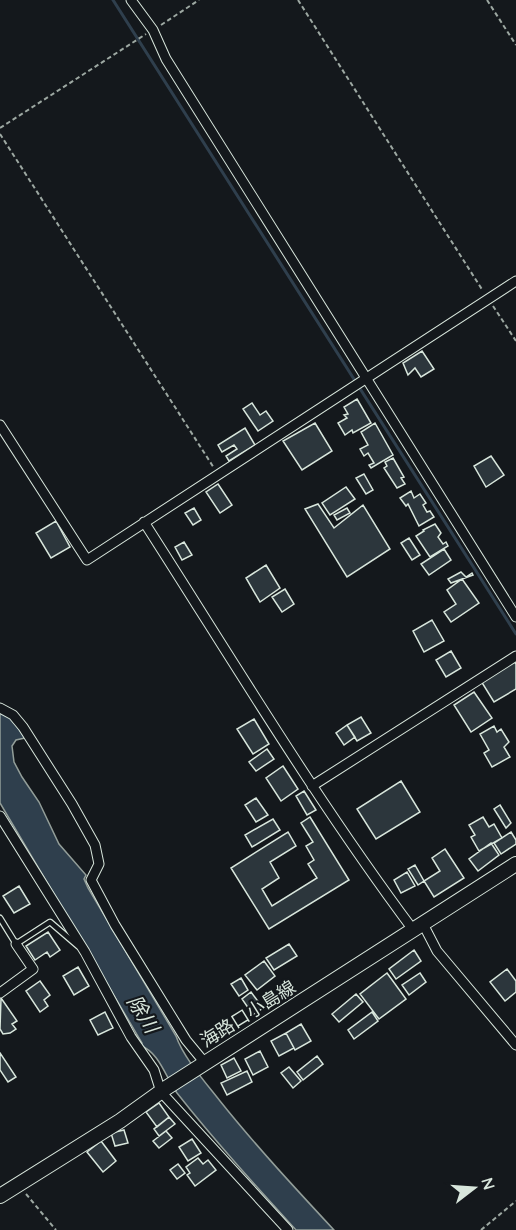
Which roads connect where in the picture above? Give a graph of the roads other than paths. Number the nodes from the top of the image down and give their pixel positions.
1 (131, 0) edge
2 (516, 281) edge
3 (366, 379) junction
4 (0, 425) edge
5 (144, 522) junction
6 (516, 617) edge
7 (516, 656) edge
8 (0, 708) edge
9 (312, 786) junction
10 (0, 816) edge
11 (516, 864) edge
12 (0, 918) edge
13 (419, 928) junction
14 (16, 944) junction
15 (85, 952) junction
16 (0, 993) edge
17 (516, 1045) edge
18 (205, 1063) junction
19 (163, 1090) junction
20 (0, 1196) edge
21 (288, 1230) edge

1 - 3 street
2 - 3 street
3 - 5 street
3 - 6 street
4 - 5 street
5 - 9 street
7 - 9 street
8 - 18 street
9 - 13 street
10 - 15 street
11 - 13 main road, 海路口小島線
12 - 14 lane
13 - 17 street
13 - 18 main road, 海路口小島線
14 - 15 lane
14 - 16 street
15 - 19 street
18 - 19 main road, 海路口小島線
19 - 20 main road, 海路口小島線
19 - 21 street

